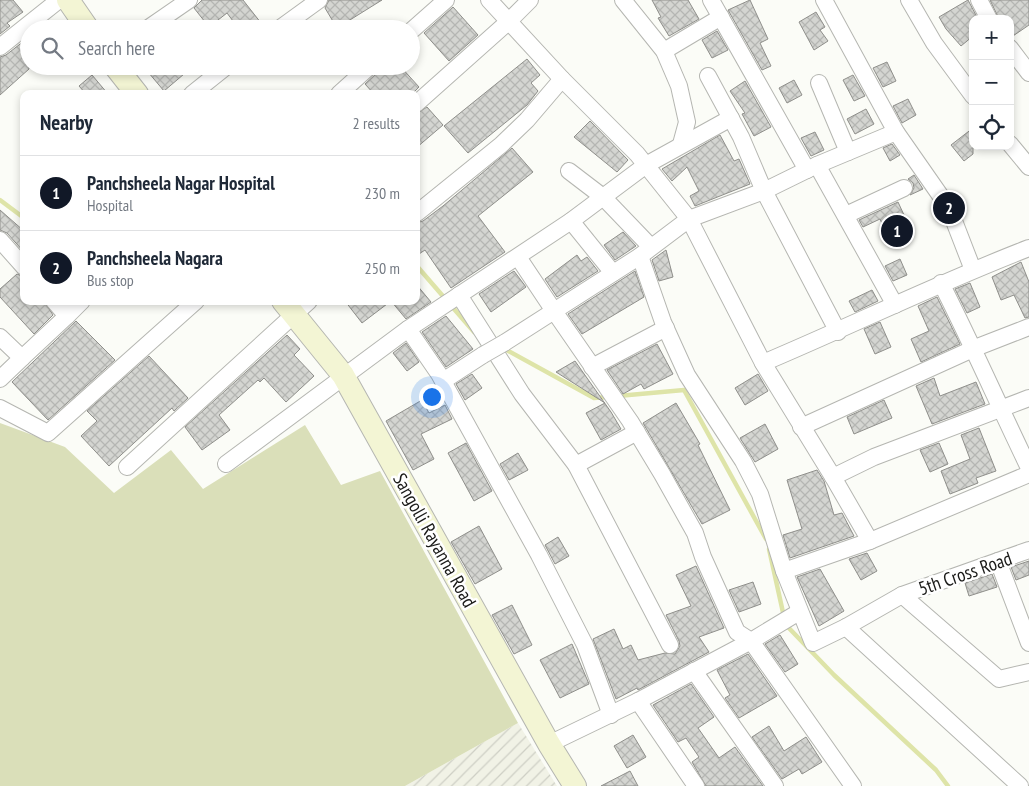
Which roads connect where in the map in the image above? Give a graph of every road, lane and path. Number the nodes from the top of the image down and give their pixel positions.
1 (59, 0) edge
2 (68, 0) edge
3 (189, 0) edge
4 (319, 0) edge
5 (446, 0) edge
6 (489, 0) edge
7 (530, 0) edge
8 (623, 0) edge
9 (711, 0) edge
10 (824, 0) edge
11 (909, 0) edge
12 (979, 0) edge
13 (987, 15) edge
14 (721, 18) junction
15 (34, 20) edge
16 (82, 20) edge
17 (160, 20) edge
18 (291, 20) edge
19 (508, 22) junction
20 (420, 23) edge
21 (20, 31) edge
22 (0, 47) edge
23 (664, 51) junction
24 (1014, 53) edge
25 (1029, 73) edge
26 (122, 75) edge
27 (216, 75) edge
28 (360, 75) edge
29 (708, 76) dead end
30 (562, 79) junction
31 (819, 83) dead end
32 (134, 90) edge
33 (197, 90) edge
34 (343, 90) edge
35 (969, 91) edge
36 (420, 100) edge
37 (731, 118) junction
38 (896, 132) junction
39 (681, 144) junction
40 (1014, 149) edge
41 (848, 152) junction
42 (646, 164) junction
43 (812, 167) junction
44 (1029, 167) edge
45 (569, 171) dead end
46 (904, 188) dead end
47 (764, 190) junction
48 (604, 197) junction
49 (420, 211) edge
50 (846, 215) junction
51 (690, 219) junction
52 (571, 221) junction
53 (0, 240) edge
54 (1029, 248) edge
55 (646, 252) junction
56 (518, 257) junction
57 (20, 262) edge
58 (973, 270) junction
59 (613, 273) junction
60 (941, 283) junction
61 (459, 295) junction
62 (57, 305) edge
63 (78, 305) edge
64 (192, 305) edge
65 (895, 305) junction
66 (295, 306) edge
67 (554, 311) junction
68 (67, 316) junction
69 (1029, 326) edge
70 (666, 328) junction
71 (408, 329) junction
72 (838, 332) junction
73 (0, 337) edge
74 (974, 348) junction
75 (493, 349) junction
76 (22, 358) junction
77 (763, 363) junction
78 (592, 367) junction
79 (343, 375) junction
80 (0, 379) edge
81 (443, 381) junction
82 (1029, 398) edge
83 (0, 408) edge
84 (1001, 410) junction
85 (801, 426) junction
86 (637, 432) junction
87 (226, 464) dead end
88 (576, 465) junction
89 (127, 467) dead end
90 (1029, 468) edge
91 (1029, 474) edge
92 (833, 477) junction
93 (870, 541) junction
94 (1029, 550) edge
95 (998, 561) junction
96 (784, 571) junction
97 (902, 595) junction
98 (790, 618) junction
99 (846, 627) junction
100 (751, 641) junction
101 (1029, 643) edge
102 (670, 645) dead end
103 (694, 671) junction
104 (1029, 672) edge
105 (638, 701) junction
106 (611, 715) junction
107 (549, 744) junction
108 (575, 786) edge
109 (696, 786) edge
110 (775, 786) edge
111 (853, 786) edge
112 (1020, 786) edge

1 - 15 street
2 - 16 street
3 - 17 street
4 - 18 street
5 - 20 street
6 - 19 street
7 - 19 street
8 - 23 street
9 - 14 street
10 - 38 street
11 - 35 street
12 - 13 street
14 - 23 street
14 - 43 street
19 - 30 street
19 - 36 street
21 - 22 street
23 - 39 street
24 - 25 street
26 - 32 street
27 - 33 street
28 - 34 street
29 - 37 street
30 - 42 street
30 - 49 street
31 - 41 street
37 - 39 street
37 - 47 street
38 - 41 street
38 - 58 street
39 - 42 street
40 - 44 street
41 - 43 street
42 - 48 street
42 - 51 street
43 - 47 street
43 - 50 street
45 - 48 street
46 - 50 street
47 - 51 street
47 - 72 street
48 - 52 street
48 - 55 street
50 - 65 street
51 - 55 street
51 - 77 street
52 - 56 street
52 - 59 street
53 - 57 street
54 - 58 street
55 - 59 street
55 - 70 street
56 - 61 street
56 - 67 street
58 - 60 street
59 - 67 street
60 - 65 street
60 - 74 street
61 - 71 street
61 - 75 street
62 - 68 street
63 - 68 street
64 - 83 street
65 - 72 street
66 - 79 street, Sangolli Rayanna Road
66 - 89 street
67 - 75 street
67 - 78 street
68 - 76 street
69 - 74 street
70 - 78 street
70 - 96 street
71 - 79 street
71 - 81 street
72 - 77 street
73 - 76 street
74 - 84 street
74 - 85 street
75 - 81 street
75 - 88 street
76 - 80 street
77 - 85 street
78 - 86 street
79 - 87 street
79 - 107 street, Sangolli Rayanna Road
81 - 106 street
82 - 84 street
84 - 90 street
84 - 92 street
85 - 92 street
86 - 88 street
86 - 100 street
88 - 102 street
91 - 93 street
92 - 93 street
93 - 96 street
94 - 95 street, 5th Cross Road
95 - 97 street, 5th Cross Road
95 - 101 street
96 - 98 street
97 - 99 street, 5th Cross Road
97 - 104 street
98 - 99 street, 5th Cross Road
98 - 100 street
99 - 112 street
100 - 103 street
100 - 111 street
103 - 105 street
103 - 110 street
105 - 106 street
105 - 109 street
106 - 107 street
107 - 108 street, Sangolli Rayanna Road

